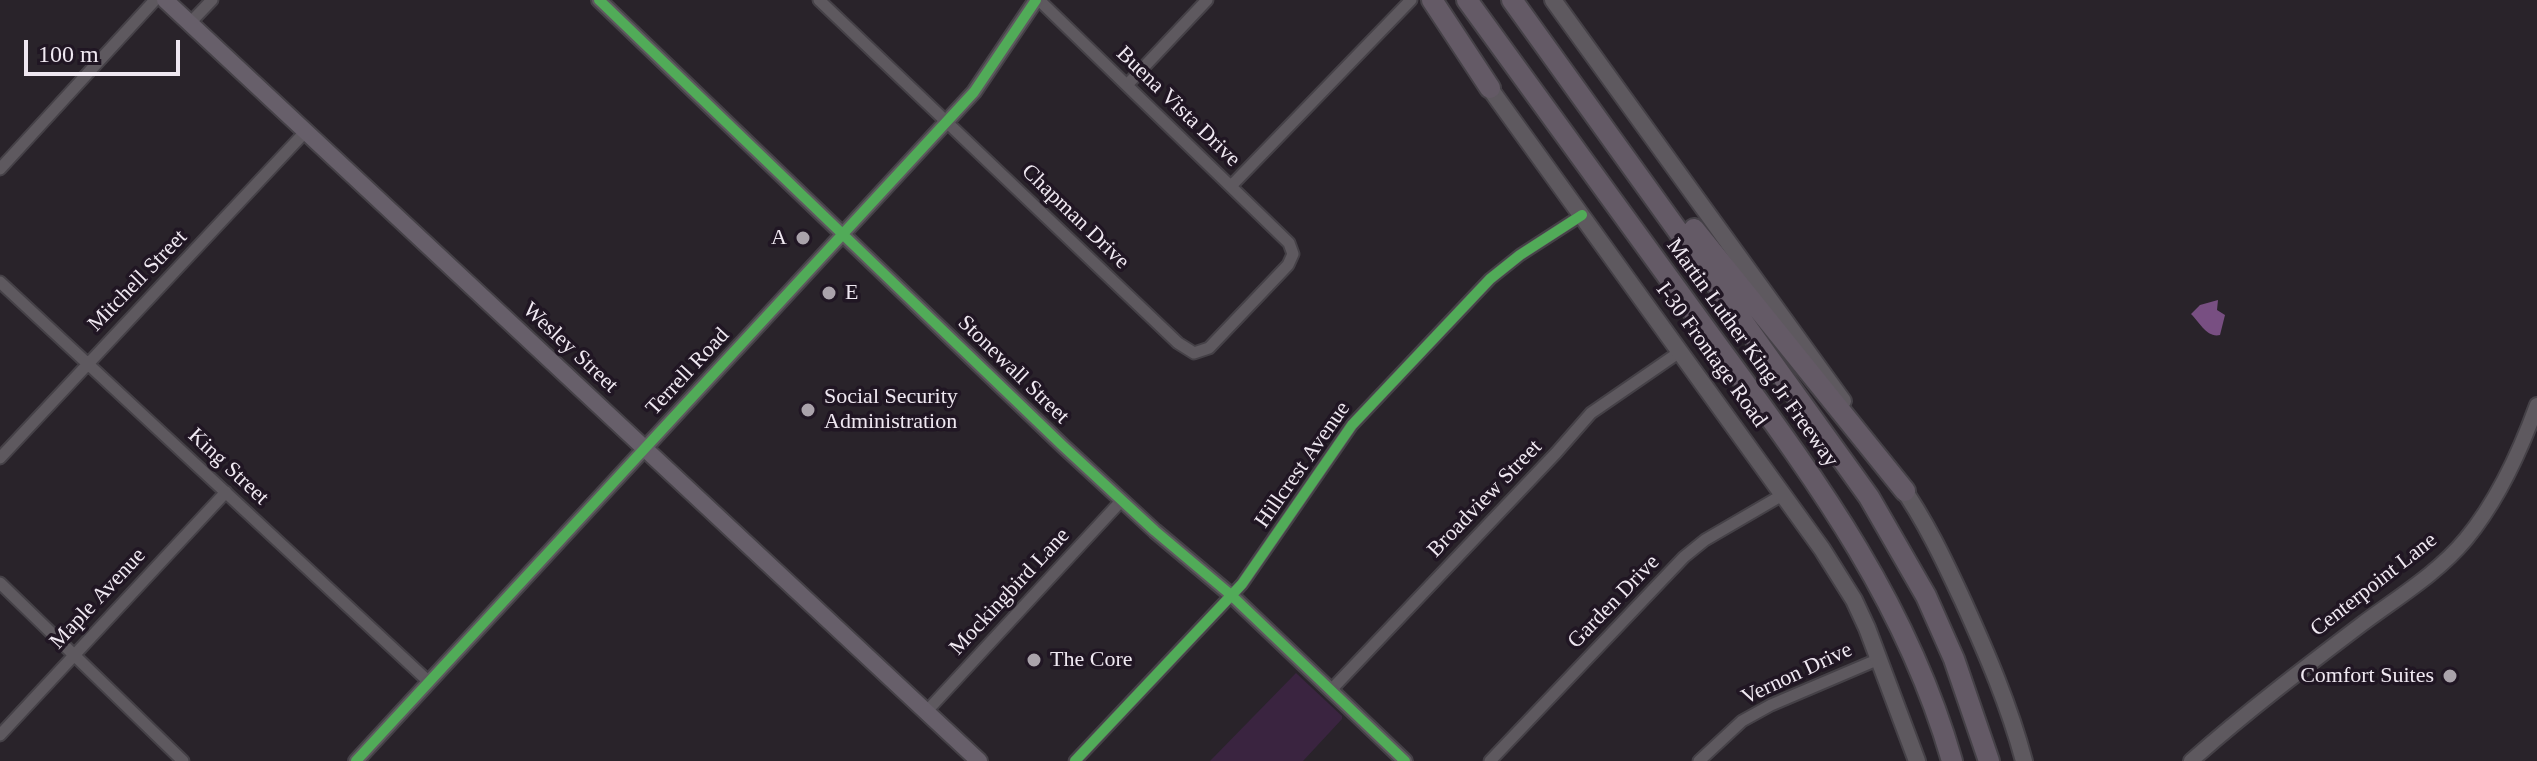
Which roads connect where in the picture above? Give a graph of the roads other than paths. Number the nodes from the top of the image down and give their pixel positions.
1 (155, 0) edge
2 (165, 0) edge
3 (212, 0) edge
4 (599, 0) edge
5 (819, 0) edge
6 (1037, 0) edge
7 (1207, 0) edge
8 (1411, 0) edge
9 (1426, 0) edge
10 (1432, 0) edge
11 (1467, 0) edge
12 (1512, 0) edge
13 (1553, 0) edge
14 (190, 23) junction
15 (1568, 77) junction
16 (1127, 85) junction
17 (1490, 88) junction
18 (947, 121) junction
19 (306, 131) junction
20 (0, 169) edge
21 (1232, 185) junction
22 (1582, 215) junction
23 (843, 234) junction
24 (1289, 243) joint
25 (0, 282) edge
26 (1681, 351) junction
27 (87, 364) junction
28 (2537, 405) edge
29 (644, 448) junction
30 (0, 458) edge
31 (1905, 491) junction
32 (226, 492) junction
33 (1784, 494) junction
34 (1122, 500) junction
35 (0, 583) edge
36 (1231, 595) junction
37 (74, 654) junction
38 (1879, 659) junction
39 (428, 681) junction
40 (1331, 690) junction
41 (926, 712) junction
42 (0, 735) edge
43 (357, 760) edge
44 (183, 761) edge
45 (979, 761) edge
46 (1075, 761) edge
47 (1405, 761) edge
48 (1490, 761) edge
49 (1699, 761) edge
50 (1917, 761) edge
51 (1952, 761) edge
52 (1989, 761) edge
53 (2024, 761) edge
54 (2191, 761) edge

1 - 20 street
2 - 14 main road, Wesley Street
3 - 14 street
4 - 23 street, Stonewall Street
5 - 18 street, Chapman Drive
6 - 16 street, Buena Vista Drive
6 - 18 street, Terrell Road
7 - 16 street
8 - 21 street
9 - 17 main road, I-30 Frontage Road
10 - 17 highway
11 - 51 highway, Martin Luther King Jr Freeway
12 - 15 highway, Martin Luther King Jr Freeway
13 - 31 main road
14 - 19 main road, Wesley Street
15 - 31 highway
15 - 52 highway, Martin Luther King Jr Freeway
16 - 21 street, Buena Vista Drive
17 - 22 main road, I-30 Frontage Road
18 - 23 street, Terrell Road
18 - 24 street, Chapman Drive
19 - 27 street, Mitchell Street
19 - 29 main road, Wesley Street
21 - 24 street, Buena Vista Drive
22 - 26 main road, I-30 Frontage Road
22 - 36 street, Hillcrest Avenue
23 - 29 street, Terrell Road
23 - 34 street, Stonewall Street
25 - 27 street, King Street
26 - 33 main road, I-30 Frontage Road
26 - 40 street, Broadview Street
27 - 30 street, Mitchell Street
27 - 32 street, King Street
28 - 54 street, Centerpoint Lane
29 - 39 street, Terrell Road
29 - 41 main road, Wesley Street
31 - 53 main road
32 - 37 street, Maple Avenue
32 - 39 street, King Street
33 - 38 main road, I-30 Frontage Road
33 - 48 street, Garden Drive
34 - 36 street, Stonewall Street
34 - 41 street, Mockingbird Lane
35 - 37 street
36 - 40 street, Stonewall Street
36 - 46 street, Hillcrest Avenue
37 - 42 street, Maple Avenue
37 - 44 street
38 - 49 street, Vernon Drive
38 - 50 main road, I-30 Frontage Road
39 - 43 street, Terrell Road
40 - 47 street, Stonewall Street
41 - 45 main road, Wesley Street

